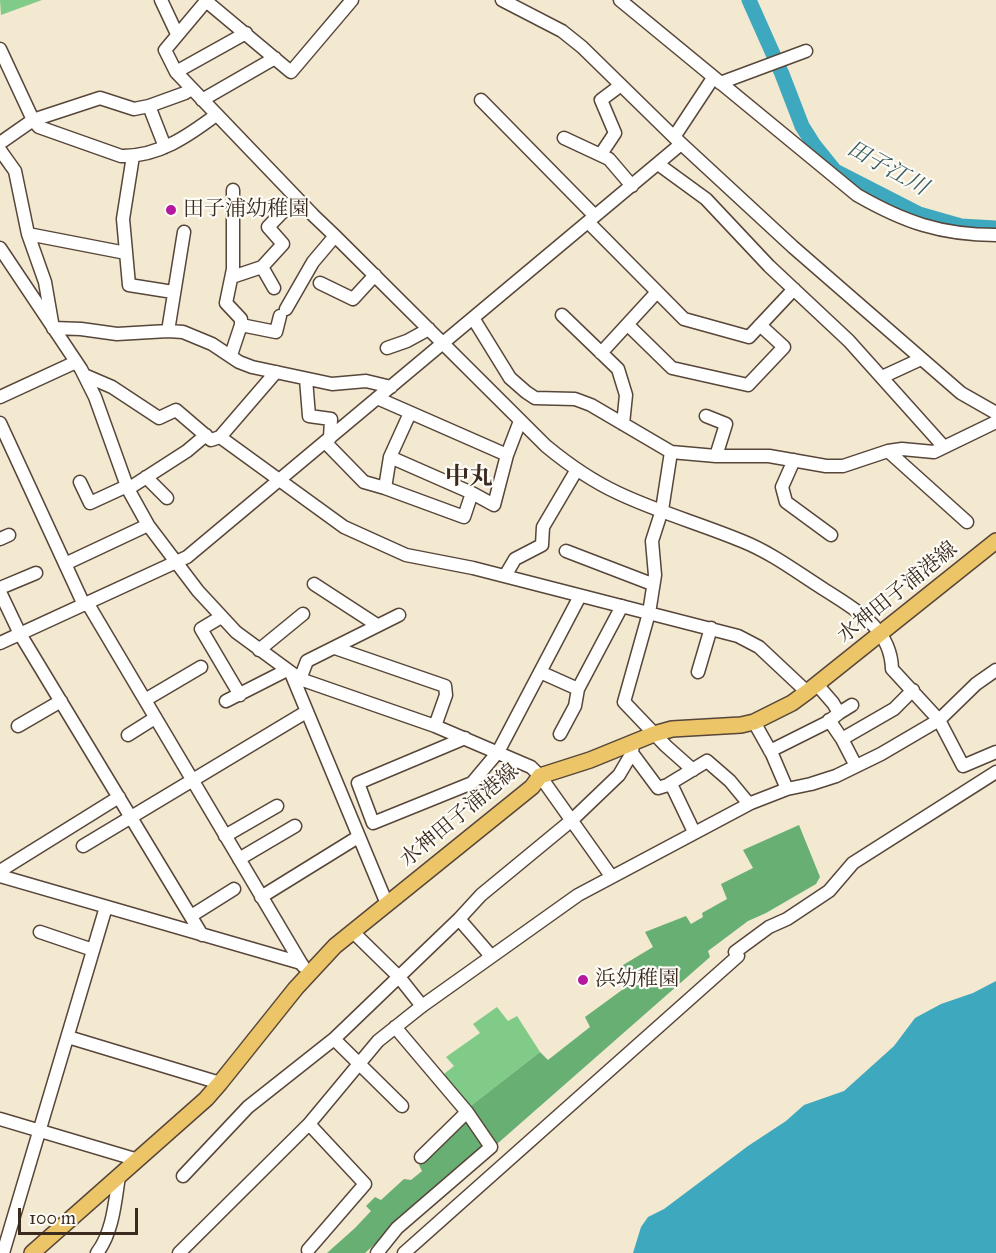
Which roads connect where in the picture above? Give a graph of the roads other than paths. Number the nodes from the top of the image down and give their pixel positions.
1 (162, 0) edge
2 (206, 0) edge
3 (352, 0) edge
4 (502, 0) edge
5 (620, 0) edge
6 (246, 33) junction
7 (177, 34) junction
8 (0, 49) edge
9 (806, 51) dead end
10 (275, 58) junction
11 (176, 72) junction
12 (717, 81) junction
13 (621, 85) junction
14 (191, 89) junction
15 (202, 100) junction
16 (481, 100) dead end
17 (149, 106) junction
18 (216, 115) junction
19 (33, 120) junction
20 (564, 138) dead end
21 (678, 141) junction
22 (0, 143) edge
23 (165, 147) junction
24 (0, 150) edge
25 (601, 154) junction
26 (133, 156) junction
27 (658, 164) junction
28 (632, 186) junction
29 (233, 190) dead end
30 (296, 198) junction
31 (591, 219) junction
32 (184, 232) dead end
33 (28, 234) junction
34 (996, 235) edge
35 (335, 236) junction
36 (0, 248) edge
37 (126, 252) junction
38 (261, 267) junction
39 (375, 275) junction
40 (232, 277) junction
41 (320, 283) dead end
42 (274, 288) dead end
43 (794, 289) junction
44 (657, 291) junction
45 (173, 292) junction
46 (562, 315) dead end
47 (473, 318) junction
48 (241, 325) junction
49 (628, 325) junction
50 (760, 326) junction
51 (53, 328) junction
52 (429, 329) junction
53 (168, 331) junction
54 (443, 343) junction
55 (387, 348) dead end
56 (602, 353) junction
57 (231, 356) junction
58 (921, 359) junction
59 (76, 362) junction
60 (276, 372) junction
61 (84, 375) junction
62 (882, 377) junction
63 (306, 379) junction
64 (391, 387) junction
65 (0, 397) edge
66 (377, 398) junction
67 (410, 413) junction
68 (996, 413) edge
69 (706, 416) dead end
70 (520, 421) junction
71 (996, 422) edge
72 (0, 423) edge
73 (623, 424) junction
74 (206, 435) junction
75 (220, 437) junction
76 (327, 440) junction
77 (944, 447) junction
78 (888, 451) junction
79 (671, 452) junction
80 (507, 454) junction
81 (716, 456) junction
82 (390, 457) junction
83 (794, 460) junction
84 (576, 471) junction
85 (146, 477) junction
86 (279, 480) junction
87 (80, 482) dead end
88 (128, 488) junction
89 (385, 488) junction
90 (472, 493) junction
91 (167, 498) dead end
92 (662, 510) junction
93 (967, 522) dead end
94 (148, 525) junction
95 (831, 535) dead end
96 (996, 541) edge
97 (566, 551) dead end
98 (177, 562) junction
99 (65, 564) junction
100 (36, 573) dead end
101 (505, 576) junction
102 (314, 584) dead end
103 (652, 584) junction
104 (0, 590) edge
105 (580, 596) junction
106 (86, 605) junction
107 (622, 606) junction
108 (649, 613) junction
109 (303, 614) dead end
110 (399, 615) dead end
111 (220, 617) junction
112 (377, 625) junction
113 (711, 628) junction
114 (882, 633) junction
115 (20, 634) junction
116 (0, 643) edge
117 (335, 648) junction
118 (259, 650) junction
119 (201, 667) dead end
120 (996, 670) edge
121 (540, 672) junction
122 (698, 672) dead end
123 (292, 674) junction
124 (578, 689) junction
125 (813, 690) junction
126 (913, 690) junction
127 (240, 695) junction
128 (145, 700) junction
129 (61, 701) junction
130 (226, 701) dead end
131 (852, 705) dead end
132 (306, 712) junction
133 (834, 717) junction
134 (156, 718) junction
135 (939, 720) junction
136 (754, 722) junction
137 (18, 726) dead end
138 (435, 726) junction
139 (656, 733) junction
140 (560, 734) dead end
141 (128, 735) dead end
142 (465, 738) junction
143 (842, 738) junction
144 (632, 748) junction
145 (771, 751) junction
146 (498, 752) junction
147 (996, 752) edge
148 (856, 766) junction
149 (693, 770) junction
150 (996, 772) edge
151 (540, 776) junction
152 (192, 780) junction
153 (669, 784) junction
154 (787, 789) junction
155 (119, 797) junction
156 (749, 804) junction
157 (277, 806) dead end
158 (130, 816) junction
159 (572, 820) junction
160 (295, 826) dead end
161 (694, 832) junction
162 (225, 836) junction
163 (358, 837) junction
164 (83, 846) dead end
165 (239, 859) junction
166 (0, 871) edge
167 (0, 876) edge
168 (611, 876) junction
169 (234, 889) dead end
170 (261, 897) junction
171 (387, 904) junction
172 (106, 907) junction
173 (191, 916) junction
174 (459, 919) junction
175 (352, 931) junction
176 (40, 932) dead end
177 (202, 935) junction
178 (93, 950) junction
179 (491, 956) junction
180 (305, 968) junction
181 (399, 977) junction
182 (422, 1006) junction
183 (395, 1027) junction
184 (68, 1037) junction
185 (334, 1039) junction
186 (358, 1063) junction
187 (220, 1083) junction
188 (402, 1106) dead end
189 (467, 1112) junction
190 (0, 1119) edge
191 (309, 1124) junction
192 (41, 1130) junction
193 (421, 1157) dead end
194 (138, 1160) junction
195 (119, 1176) junction
196 (183, 1176) dead end
197 (308, 1250) dead end
198 (3, 1253) edge
199 (32, 1253) edge
200 (97, 1253) edge
201 (179, 1253) edge
202 (377, 1253) edge
203 (404, 1253) edge

1 - 7 street
2 - 6 street
2 - 7 street
3 - 10 street
4 - 13 street
5 - 12 street
6 - 10 street
6 - 11 street
7 - 11 street
8 - 19 street
9 - 12 street
10 - 15 street
11 - 14 street
12 - 21 street
12 - 34 street
13 - 21 street
13 - 25 street
14 - 15 street
14 - 17 street
15 - 18 street
16 - 31 street
17 - 19 street
17 - 23 street
18 - 23 street
18 - 30 street
19 - 22 street
19 - 26 street
20 - 25 street
21 - 27 street
21 - 58 street
23 - 26 street
24 - 33 street
25 - 28 street
26 - 37 street
27 - 28 street
27 - 43 street
28 - 31 street
29 - 40 street
30 - 35 street
30 - 38 street
31 - 44 street
31 - 47 street
32 - 45 street
33 - 37 street
33 - 51 street
35 - 39 street
35 - 48 street
36 - 51 street
37 - 45 street
38 - 40 street
38 - 42 street
39 - 41 street
39 - 52 street
40 - 48 street
43 - 50 street
43 - 62 street
44 - 49 street
44 - 50 street
45 - 53 street
46 - 56 street
47 - 54 street
47 - 73 street
48 - 57 street
49 - 50 street
49 - 56 street
51 - 53 street
51 - 59 street
52 - 54 street
52 - 55 street
53 - 57 street
54 - 64 street
54 - 70 street
56 - 73 street
57 - 60 street
58 - 62 street
58 - 68 street
59 - 61 street
59 - 65 street
60 - 63 street
60 - 75 street
61 - 74 street
61 - 88 street
62 - 77 street
63 - 64 street
63 - 76 street
64 - 66 street
66 - 67 street
66 - 76 street
67 - 80 street
67 - 82 street
69 - 81 street
70 - 80 street
70 - 84 street
71 - 77 street
72 - 99 street
73 - 79 street
74 - 75 street
74 - 85 street
75 - 86 street
76 - 86 street
76 - 89 street
77 - 78 street
78 - 83 street
78 - 93 street
79 - 81 street
79 - 92 street
80 - 90 street
81 - 83 street
82 - 89 street
82 - 90 street
83 - 95 street
84 - 92 street
84 - 101 street
85 - 88 street
85 - 91 street
86 - 98 street
86 - 101 street
87 - 88 street
88 - 94 street
89 - 90 street
92 - 103 street
92 - 114 street
94 - 98 street
94 - 99 street
96 - 114 main road, 水神田子浦港線
97 - 103 street
98 - 106 street
98 - 111 street
99 - 106 street
100 - 104 street
101 - 105 street
102 - 112 street
103 - 108 street
104 - 115 street
105 - 107 street
105 - 121 street
106 - 115 street
106 - 128 street
107 - 108 street
107 - 124 street
108 - 113 street
108 - 139 street
109 - 118 street
110 - 112 street
111 - 118 street
111 - 127 street
112 - 117 street
113 - 122 street
113 - 125 street
114 - 125 main road, 水神田子浦港線
114 - 126 street
115 - 116 street
115 - 129 street
117 - 123 street
117 - 138 street
118 - 123 street
119 - 128 street
120 - 135 street
121 - 124 street
121 - 146 street
123 - 127 street
123 - 132 street
123 - 138 street
124 - 140 street
125 - 133 street
125 - 136 main road, 水神田子浦港線
126 - 135 street
126 - 143 street
127 - 130 street
128 - 134 street
129 - 137 street
129 - 155 street
131 - 133 street
132 - 152 street
132 - 163 street
133 - 143 street
133 - 145 street
134 - 141 street
134 - 152 street
135 - 147 street
135 - 148 street
136 - 139 main road, 水神田子浦港線
136 - 145 street
138 - 142 street
139 - 144 main road, 水神田子浦港線
139 - 149 street
142 - 146 street
142 - 146 street
143 - 148 street
144 - 151 main road, 水神田子浦港線
144 - 153 street
144 - 159 street
145 - 154 street
146 - 151 street
148 - 154 street
149 - 153 street
149 - 156 street
150 - 203 street
151 - 159 street
151 - 171 main road, 水神田子浦港線
152 - 158 street
152 - 162 street
153 - 161 street
154 - 156 street
155 - 158 street
155 - 166 street
156 - 161 street
157 - 162 street
158 - 164 street
158 - 173 street
159 - 168 street
159 - 174 street
160 - 165 street
161 - 168 street
162 - 165 street
163 - 170 street
163 - 171 street
165 - 170 street
167 - 172 street
168 - 179 street
169 - 173 street
170 - 180 street
171 - 175 main road, 水神田子浦港線
172 - 177 street
172 - 178 street
173 - 177 street
174 - 179 street
174 - 181 street
175 - 180 main road, 水神田子浦港線
175 - 181 street
176 - 178 street
177 - 180 street
178 - 184 street
179 - 182 street
180 - 187 main road, 水神田子浦港線
181 - 182 street
181 - 185 street
182 - 183 street
183 - 186 street
183 - 189 street
184 - 187 street
184 - 192 street
185 - 186 street
185 - 196 street
186 - 188 street
186 - 191 street
187 - 194 main road, 水神田子浦港線
189 - 193 street
189 - 202 street
190 - 192 street
191 - 197 street
191 - 201 street
192 - 194 street
192 - 198 street
194 - 195 main road, 水神田子浦港線
195 - 199 main road, 水神田子浦港線
195 - 200 street

